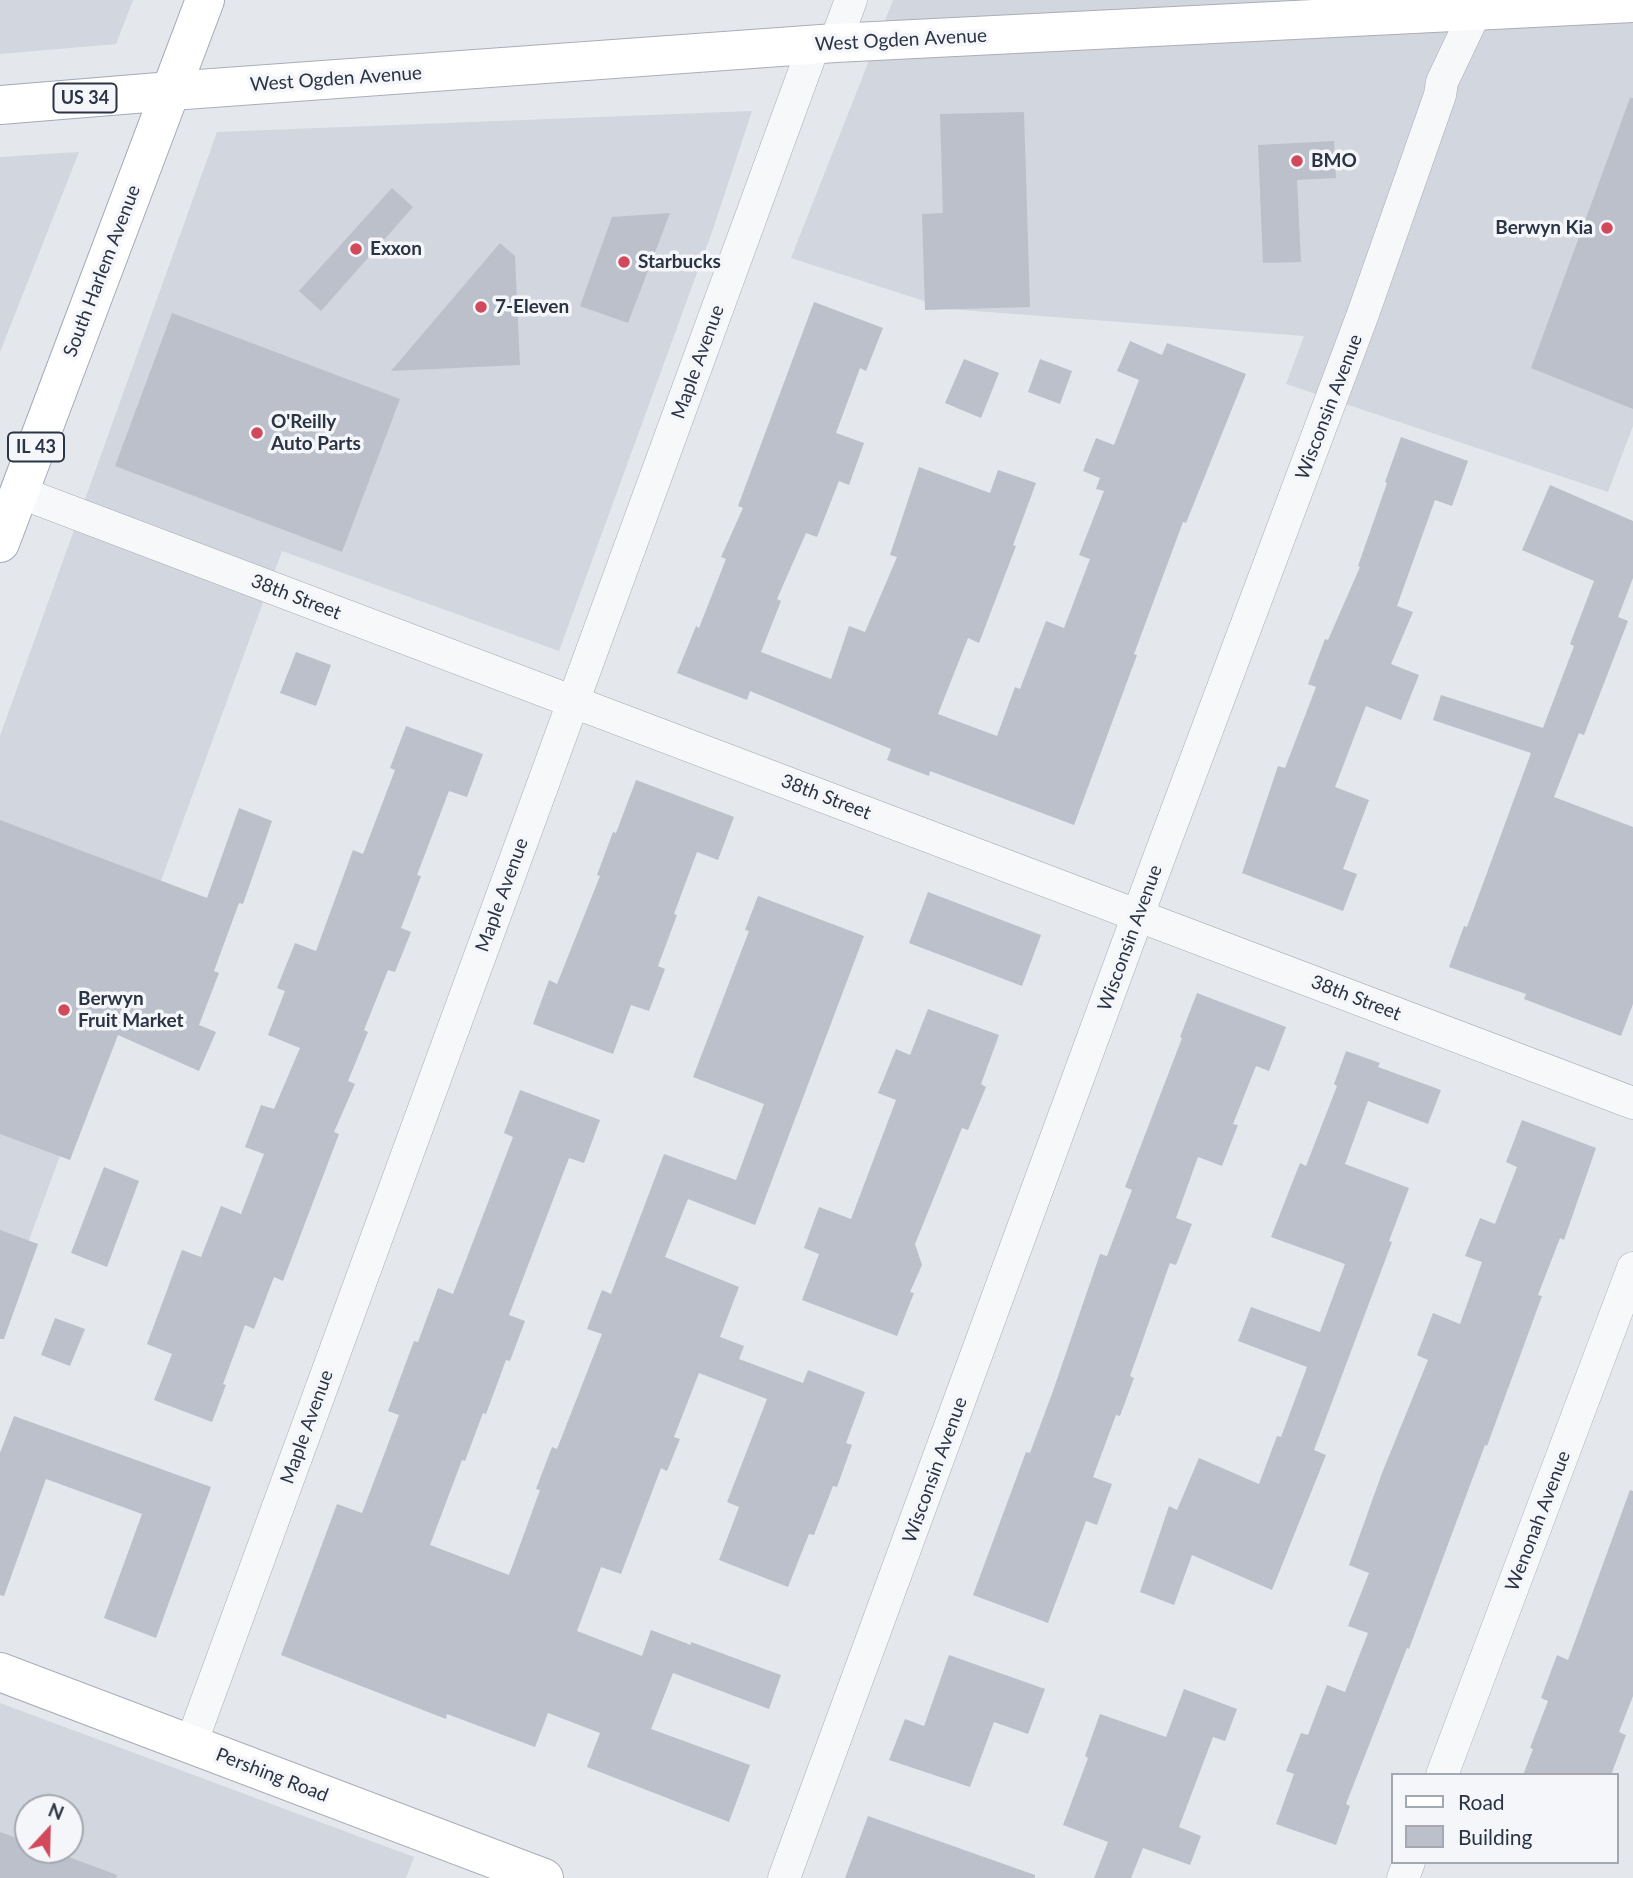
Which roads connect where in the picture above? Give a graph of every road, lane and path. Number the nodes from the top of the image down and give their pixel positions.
1 (205, 0) edge
2 (851, 0) edge
3 (1633, 3) edge
4 (1479, 5) edge
5 (824, 44) junction
6 (170, 91) junction
7 (0, 105) edge
8 (19, 492) junction
9 (0, 542) edge
10 (573, 701) junction
11 (1139, 916) junction
12 (1633, 1103) edge
13 (1633, 1268) edge
14 (0, 1672) edge
15 (191, 1744) junction
16 (1443, 1773) edge
17 (544, 1878) edge
18 (784, 1878) edge

1 - 6 main road, South Harlem Avenue / IL 43
2 - 5 street, Maple Avenue
3 - 4 main road, West Ogden Avenue
4 - 5 main road, West Ogden Avenue
4 - 11 street, Wisconsin Avenue
5 - 6 main road, West Ogden Avenue
5 - 10 street, Maple Avenue
6 - 7 main road, US 34
6 - 8 main road, South Harlem Avenue / IL 43
8 - 9 main road, South Harlem Avenue / IL 43
8 - 10 street, 38th Street
10 - 11 street, 38th Street
10 - 15 street, Maple Avenue
11 - 12 street, 38th Street
11 - 18 street, Wisconsin Avenue
13 - 16 street, Wenonah Avenue
14 - 15 main road, Pershing Road
15 - 17 main road, Pershing Road

